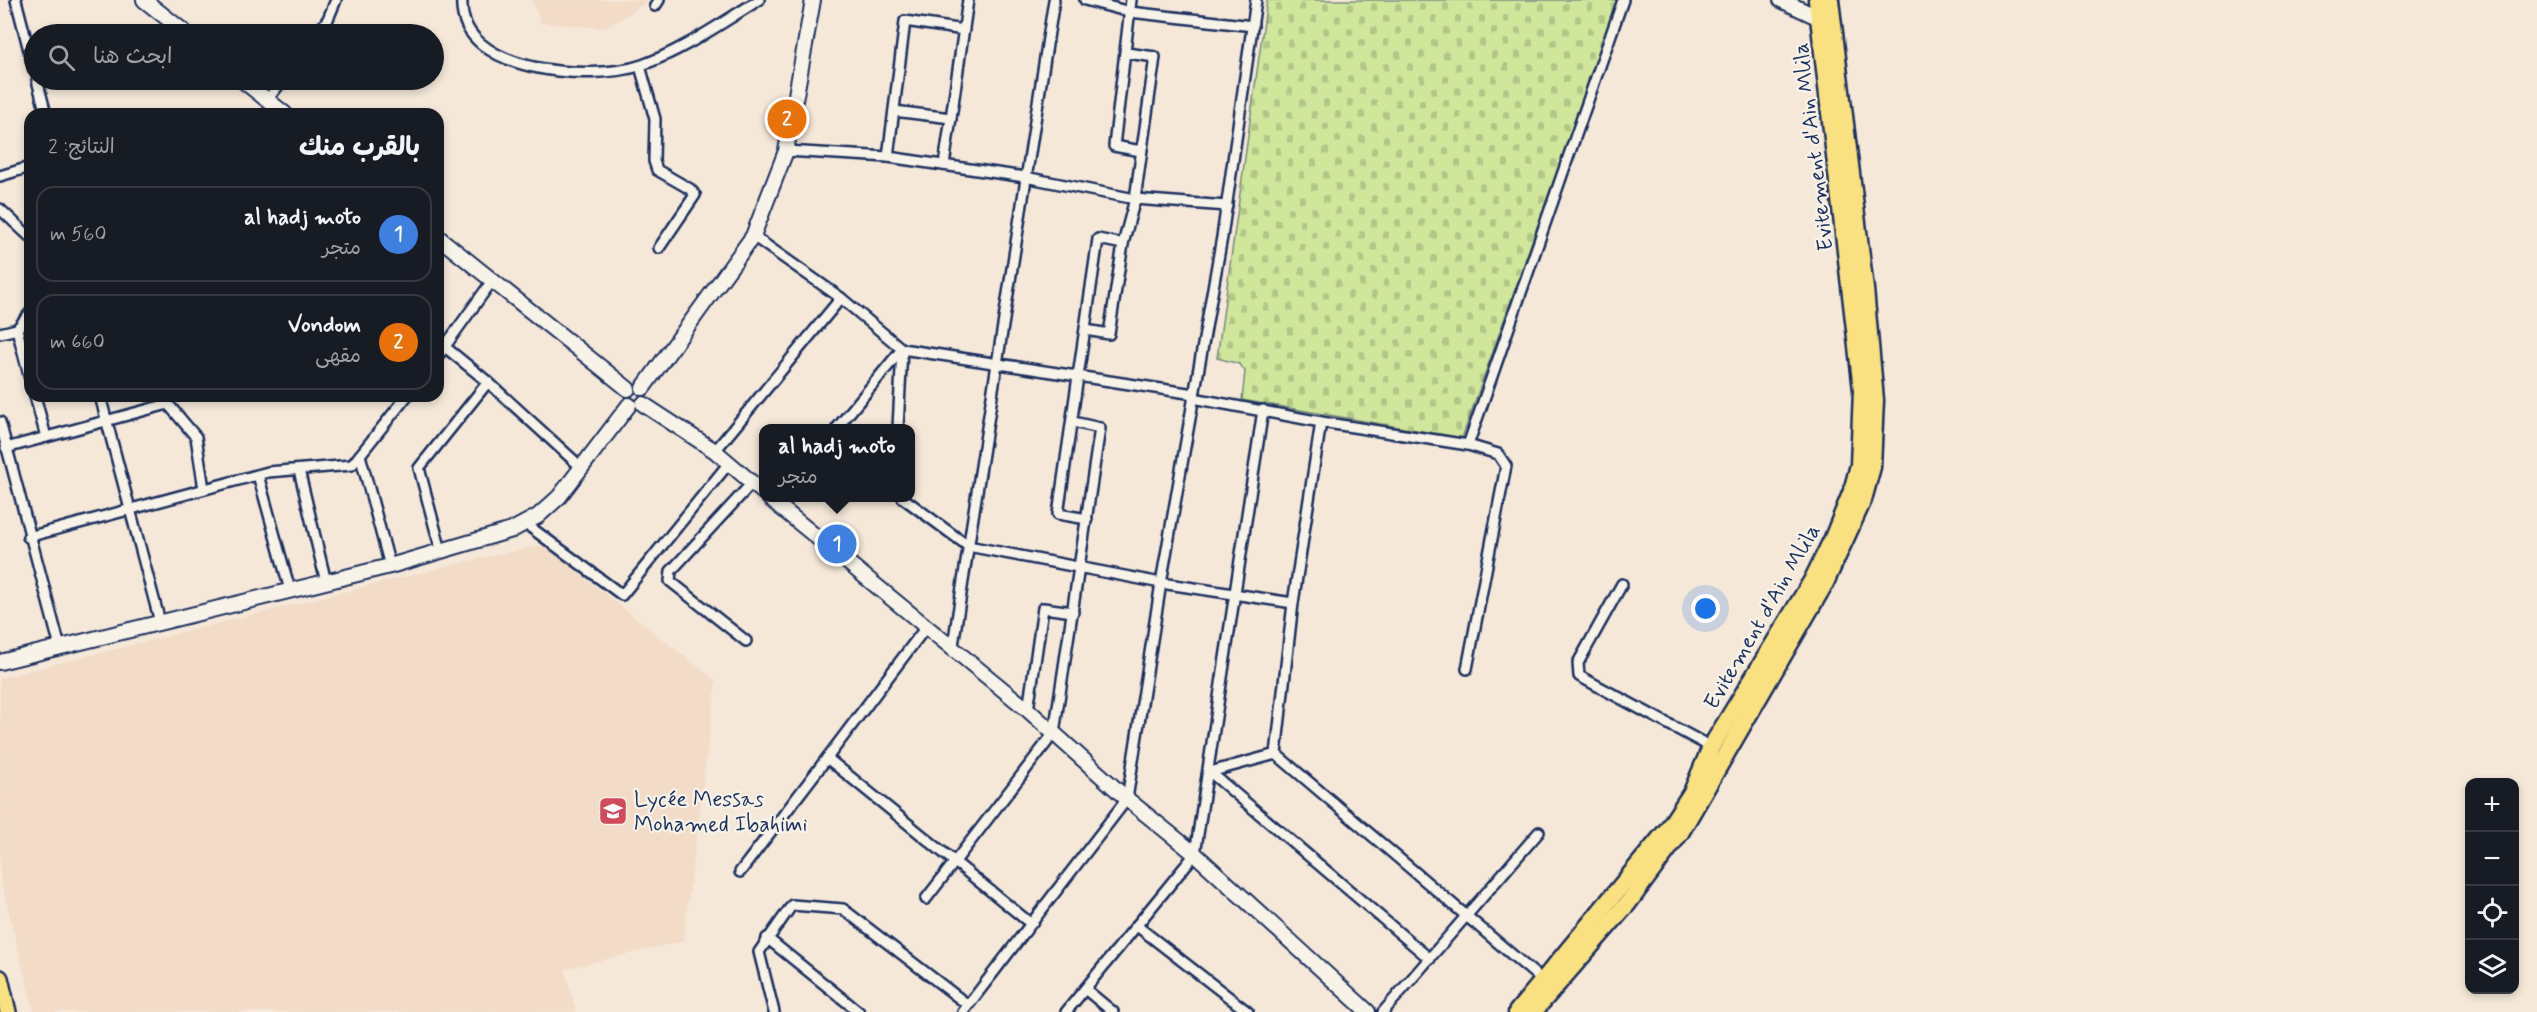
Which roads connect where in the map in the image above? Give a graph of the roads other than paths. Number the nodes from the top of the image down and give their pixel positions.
1 (16, 0) edge
2 (144, 0) edge
3 (336, 0) edge
4 (462, 0) edge
5 (759, 0) edge
6 (813, 0) edge
7 (968, 0) edge
8 (1054, 0) edge
9 (1085, 0) edge
10 (1131, 0) edge
11 (1256, 0) edge
12 (1623, 0) edge
13 (1781, 0) edge
14 (1817, 0) edge
15 (1130, 12) junction
16 (1827, 12) edge
17 (174, 24) edge
18 (324, 24) edge
19 (1253, 26) junction
20 (964, 30) junction
21 (24, 31) edge
22 (1127, 53) junction
23 (639, 66) junction
24 (40, 90) edge
25 (254, 90) edge
26 (275, 90) edge
27 (267, 100) junction
28 (44, 108) edge
29 (277, 108) edge
30 (894, 111) junction
31 (951, 118) junction
32 (786, 151) junction
33 (1141, 151) junction
34 (888, 157) junction
35 (944, 165) junction
36 (24, 169) edge
37 (0, 176) edge
38 (1025, 177) junction
39 (1135, 199) junction
40 (1227, 206) junction
41 (0, 209) edge
42 (24, 231) edge
43 (753, 236) junction
44 (444, 242) edge
45 (1123, 244) junction
46 (659, 248) dead end
47 (492, 281) junction
48 (841, 298) junction
49 (24, 321) edge
50 (17, 329) junction
51 (1086, 330) junction
52 (0, 333) edge
53 (445, 347) joint
54 (902, 349) junction
55 (24, 356) edge
56 (996, 362) junction
57 (1079, 375) junction
58 (488, 382) junction
59 (643, 388) junction
60 (628, 389) junction
61 (1193, 396) junction
62 (36, 402) edge
63 (101, 402) edge
64 (402, 402) edge
65 (644, 404) junction
66 (629, 405) junction
67 (1263, 410) junction
68 (106, 421) junction
69 (1073, 422) junction
70 (1322, 422) junction
71 (0, 423) edge
72 (841, 424) edge
73 (898, 424) edge
74 (46, 437) junction
75 (1468, 445) junction
76 (6, 448) junction
77 (715, 451) junction
78 (360, 455) junction
79 (729, 463) junction
80 (582, 468) junction
81 (299, 470) junction
82 (258, 475) junction
83 (752, 483) junction
84 (204, 489) junction
85 (759, 489) edge
86 (777, 502) edge
87 (908, 502) edge
88 (128, 510) junction
89 (1087, 519) junction
90 (526, 524) junction
91 (28, 537) junction
92 (968, 546) junction
93 (441, 551) junction
94 (390, 566) junction
95 (1079, 568) junction
96 (326, 582) junction
97 (1161, 583) junction
98 (1622, 584) dead end
99 (290, 591) junction
100 (1233, 592) junction
101 (1293, 603) junction
102 (1073, 612) junction
103 (160, 622) junction
104 (926, 627) junction
105 (746, 642) dead end
106 (952, 645) junction
107 (60, 647) junction
108 (0, 662) edge
109 (1467, 669) dead end
110 (1028, 710) junction
111 (1054, 733) junction
112 (1711, 747) junction
113 (1276, 754) junction
114 (827, 758) junction
115 (1210, 772) junction
116 (1127, 799) junction
117 (1539, 832) dead end
118 (1195, 854) junction
119 (955, 862) junction
120 (740, 872) dead end
121 (926, 899) dead end
122 (1465, 916) junction
123 (1030, 923) junction
124 (1137, 926) junction
125 (767, 938) junction
126 (1430, 959) junction
127 (0, 978) edge
128 (1543, 981) junction
129 (1085, 989) junction
130 (966, 1008) edge
131 (8, 1012) edge
132 (774, 1012) edge
133 (859, 1012) edge
134 (1066, 1012) edge
135 (1113, 1012) edge
136 (1248, 1012) edge
137 (1368, 1012) edge
138 (1383, 1012) edge
139 (1517, 1012) edge
140 (1533, 1012) edge

1 - 21 street
2 - 17 street
3 - 18 street
4 - 23 street
5 - 23 street
6 - 32 street
7 - 20 street
8 - 38 street
9 - 15 street
10 - 15 street
11 - 19 street
12 - 75 street
13 - 16 street
14 - 16 highway, Evitement d'Ain Mlila
15 - 19 street
15 - 22 street
16 - 112 highway, Evitement d'Ain Mlila
16 - 140 highway, Evitement d'Ain Mlila
19 - 40 street
20 - 30 street
20 - 31 street
22 - 33 street
22 - 33 street
23 - 46 street
24 - 28 street
25 - 27 street
26 - 27 street
27 - 29 street
30 - 31 street
30 - 34 street
31 - 35 street
32 - 34 street
32 - 43 street
33 - 39 street
34 - 35 street
35 - 38 street
36 - 37 street
38 - 39 street
38 - 56 street
39 - 40 street
39 - 45 street
40 - 61 street
41 - 42 street
43 - 48 street
43 - 59 street
44 - 47 street
45 - 51 street
45 - 51 street
47 - 53 street
47 - 60 street
48 - 54 street
48 - 77 street
49 - 50 street
50 - 52 street
50 - 55 street
51 - 57 street
53 - 58 street
54 - 56 street
54 - 72 street
54 - 73 street
56 - 57 street
56 - 92 street
57 - 61 street
57 - 69 street
58 - 80 street
58 - 93 street
59 - 60 street
59 - 65 street
60 - 66 street
61 - 67 street
61 - 97 street
62 - 74 street
63 - 68 street
64 - 78 street
65 - 66 street
65 - 77 street
66 - 80 street
67 - 70 street
67 - 100 street
68 - 74 street
68 - 84 street
68 - 88 street
69 - 89 street
69 - 89 street
70 - 75 street
70 - 101 street
71 - 76 street
74 - 76 street
75 - 109 street
76 - 91 street
77 - 79 street
78 - 81 street
78 - 94 street
79 - 83 street
79 - 90 street
80 - 90 street
81 - 82 street
81 - 96 street
82 - 84 street
82 - 99 street
83 - 85 street
83 - 105 street
84 - 88 street
86 - 104 street
87 - 92 street
88 - 91 street
88 - 103 street
89 - 95 street
90 - 93 street
91 - 107 street
92 - 95 street
92 - 106 street
93 - 94 street
94 - 96 street
95 - 97 street
95 - 102 street
96 - 99 street
97 - 100 street
97 - 116 street
98 - 112 street
99 - 103 street
100 - 101 street
100 - 115 street
101 - 113 street
102 - 110 street
102 - 111 street
103 - 107 street
104 - 106 street
104 - 114 street
106 - 110 street
107 - 108 street
110 - 111 street
111 - 116 street
111 - 119 street
112 - 128 highway, Evitement d'Ain Mlila
113 - 115 street
113 - 122 street
114 - 119 street
114 - 120 street
115 - 118 street
115 - 126 street
116 - 118 street
116 - 123 street
117 - 122 street
118 - 124 street
118 - 137 street
119 - 121 street
119 - 123 street
122 - 126 street
122 - 128 street
123 - 130 street
124 - 129 street
124 - 136 street
125 - 130 street
125 - 132 street
125 - 133 street
126 - 138 street
127 - 131 main road
128 - 139 highway, Evitement d'Ain Mlila
129 - 134 street
129 - 135 street

